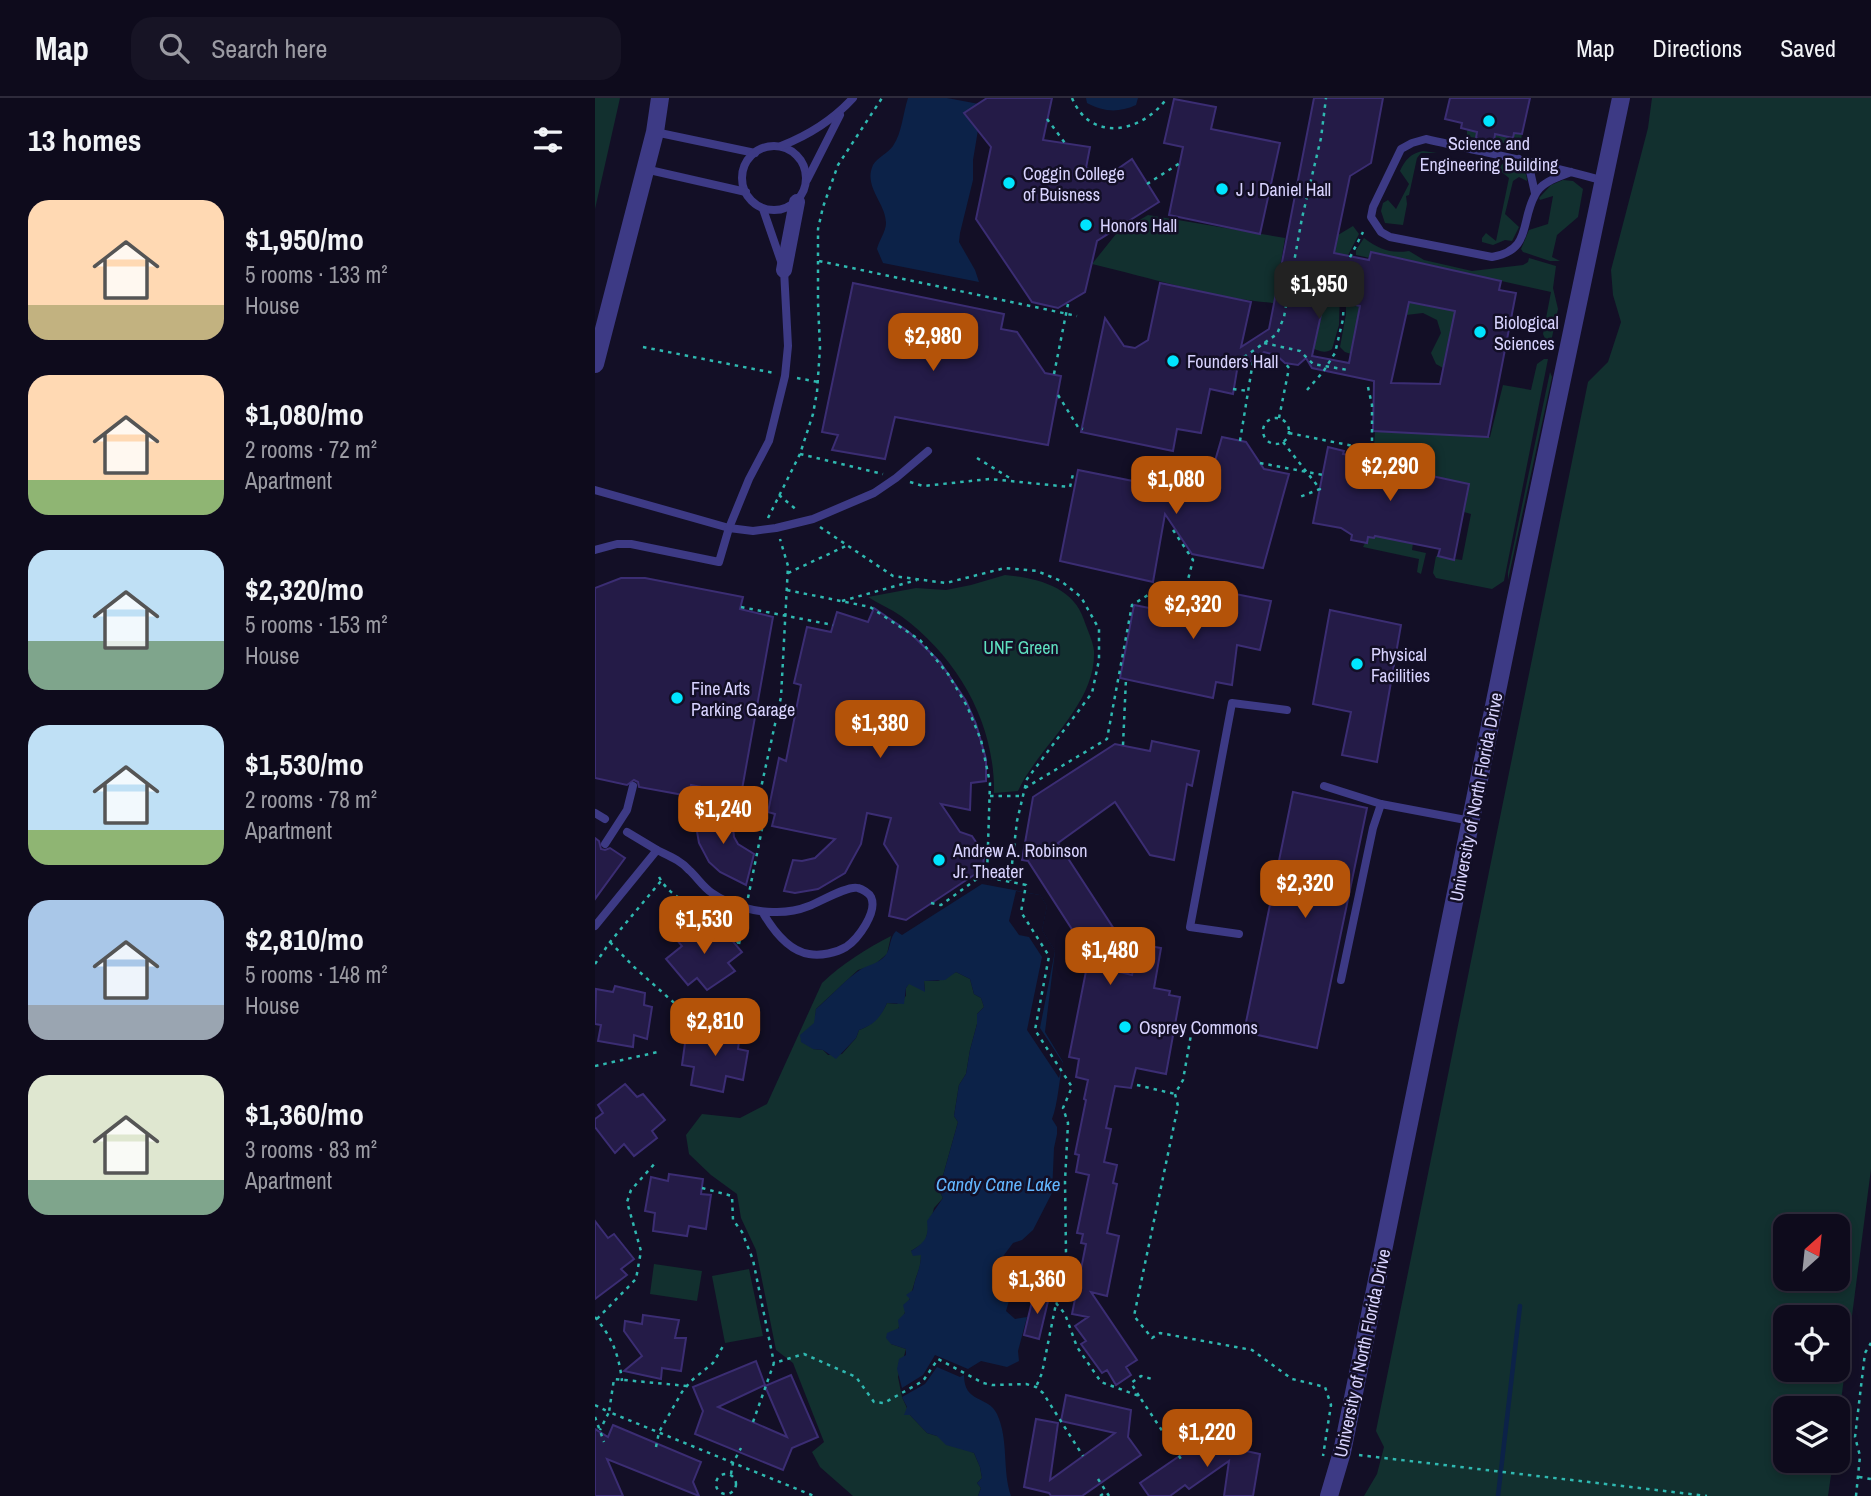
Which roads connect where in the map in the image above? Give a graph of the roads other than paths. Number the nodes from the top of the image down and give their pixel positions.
1 (660, 98) edge
2 (853, 98) edge
3 (1621, 98) edge
4 (843, 109) junction
5 (655, 132) junction
6 (781, 146) junction
7 (755, 153) junction
8 (1519, 158) junction
9 (645, 169) junction
10 (1571, 172) junction
11 (807, 180) junction
12 (1605, 181) junction
13 (745, 192) junction
14 (1535, 193) junction
15 (797, 202) junction
16 (763, 209) junction
17 (784, 270) junction
18 (595, 364) edge
19 (928, 451) dead end
20 (595, 491) edge
21 (729, 528) junction
22 (595, 550) edge
23 (1287, 710) dead end
24 (633, 786) dead end
25 (1324, 786) dead end
26 (1381, 804) junction
27 (595, 813) edge
28 (605, 819) dead end
29 (1471, 821) junction
30 (627, 832) dead end
31 (605, 844) dead end
32 (657, 850) junction
33 (763, 913) junction
34 (595, 926) edge
35 (1238, 934) dead end
36 (1341, 980) dead end
37 (1329, 1496) edge

1 - 5 street
2 - 4 lane
3 - 12 street, University of North Florida Drive
4 - 6 lane
4 - 11 lane
5 - 7 lane
5 - 9 street
6 - 7 lane
6 - 11 lane
7 - 13 lane
8 - 10 lane
8 - 14 lane
8 - 14 lane
9 - 13 lane
9 - 18 street
10 - 12 lane
10 - 14 lane
11 - 15 lane
12 - 29 street, University of North Florida Drive
13 - 16 lane
15 - 16 lane
15 - 17 street
16 - 17 lane
17 - 21 lane
19 - 21 lane
20 - 21 lane
21 - 22 lane
23 - 35 lane
24 - 31 lane, bridge
25 - 26 lane
26 - 29 lane
26 - 36 lane
27 - 28 lane
29 - 37 street, University of North Florida Drive
30 - 32 lane
32 - 33 lane
32 - 34 lane
33 - 33 lane

